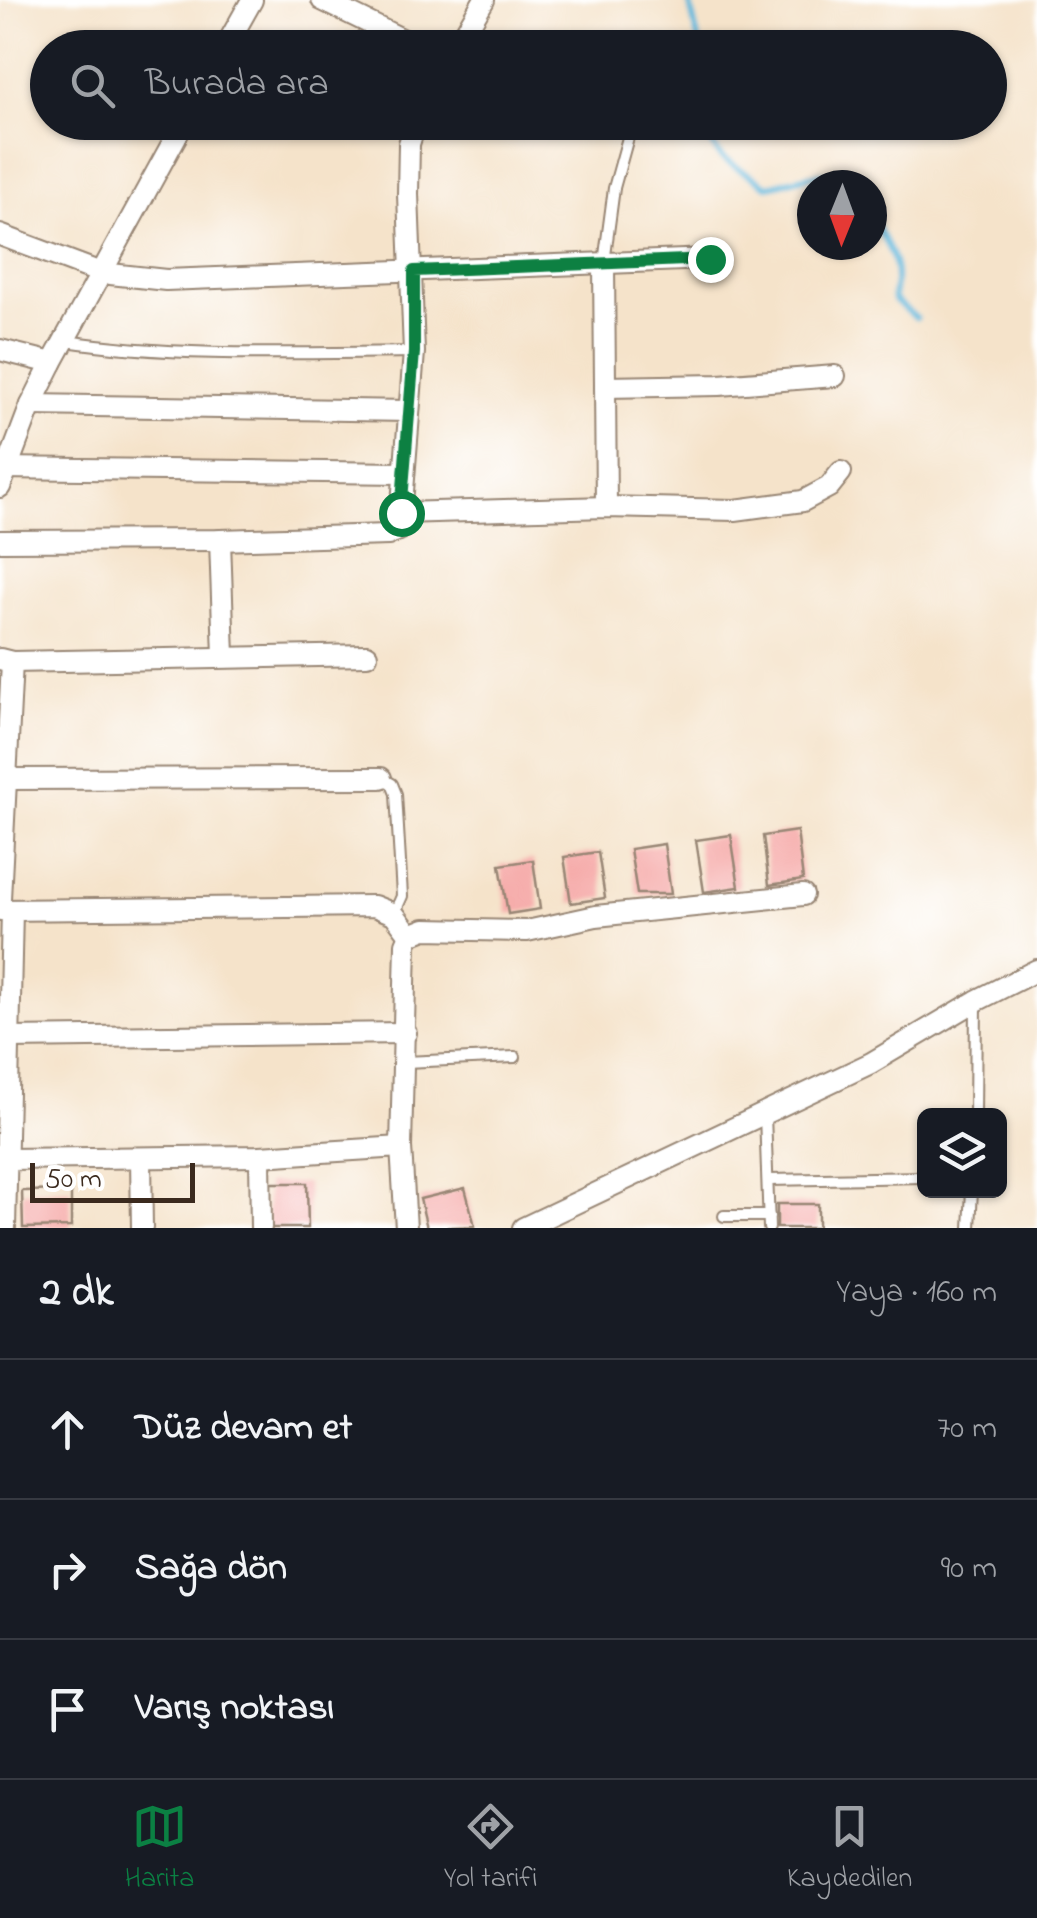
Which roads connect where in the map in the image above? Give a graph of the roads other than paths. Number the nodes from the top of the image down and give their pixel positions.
1 (252, 0) edge
2 (322, 0) edge
3 (484, 0) edge
4 (235, 30) edge
5 (383, 30) edge
6 (466, 30) edge
7 (174, 140) edge
8 (410, 140) edge
9 (627, 140) edge
10 (0, 235) edge
11 (710, 259) dead end
12 (604, 262) junction
13 (414, 271) junction
14 (101, 274) junction
15 (64, 341) junction
16 (0, 350) edge
17 (414, 352) junction
18 (52, 363) junction
19 (835, 376) dead end
20 (605, 388) junction
21 (31, 405) junction
22 (409, 411) junction
23 (841, 472) dead end
24 (404, 473) junction
25 (3, 475) edge
26 (606, 506) junction
27 (401, 513) junction
28 (220, 540) junction
29 (0, 541) edge
30 (366, 654) dead end
31 (224, 656) junction
32 (6, 660) edge
33 (381, 778) joint
34 (6, 779) junction
35 (804, 894) dead end
36 (4, 907) edge
37 (394, 914) junction
38 (410, 935) junction
39 (1037, 970) edge
40 (976, 1001) junction
41 (406, 1033) junction
42 (10, 1038) junction
43 (515, 1057) dead end
44 (404, 1062) junction
45 (975, 1108) edge
46 (765, 1113) junction
47 (401, 1147) junction
48 (260, 1156) junction
49 (141, 1158) junction
50 (8, 1159) junction
51 (917, 1177) edge
52 (770, 1180) junction
53 (972, 1198) edge
54 (724, 1216) dead end
55 (769, 1222) edge
56 (5, 1228) edge
57 (142, 1228) edge
58 (261, 1228) edge
59 (406, 1228) edge
60 (524, 1228) edge
61 (970, 1228) edge

1 - 4 street
2 - 5 street
3 - 6 street
7 - 14 street
8 - 13 street
9 - 12 lane
10 - 14 street
11 - 12 street
12 - 13 street
12 - 20 street
13 - 14 street
13 - 17 street
14 - 15 street
15 - 17 lane
15 - 18 street
16 - 18 street
17 - 22 street
18 - 21 street
19 - 20 street
20 - 26 street
21 - 22 street
21 - 25 street
22 - 24 street
23 - 26 street
24 - 25 street
24 - 27 street
26 - 27 street
27 - 28 street
28 - 29 street
28 - 31 street
30 - 31 street
31 - 32 street
32 - 34 street
33 - 34 street
33 - 37 lane
34 - 36 street
35 - 38 street
36 - 37 street
36 - 42 street
37 - 38 street
38 - 41 street
39 - 40 street
40 - 45 lane
40 - 46 street
41 - 42 street
41 - 44 street
42 - 50 street
43 - 44 lane
44 - 47 street
46 - 52 lane
46 - 60 street
47 - 48 street
47 - 59 street
48 - 49 street
48 - 58 street
49 - 50 street
49 - 57 street
50 - 56 street
51 - 52 lane
52 - 55 lane
53 - 61 lane
54 - 55 lane

